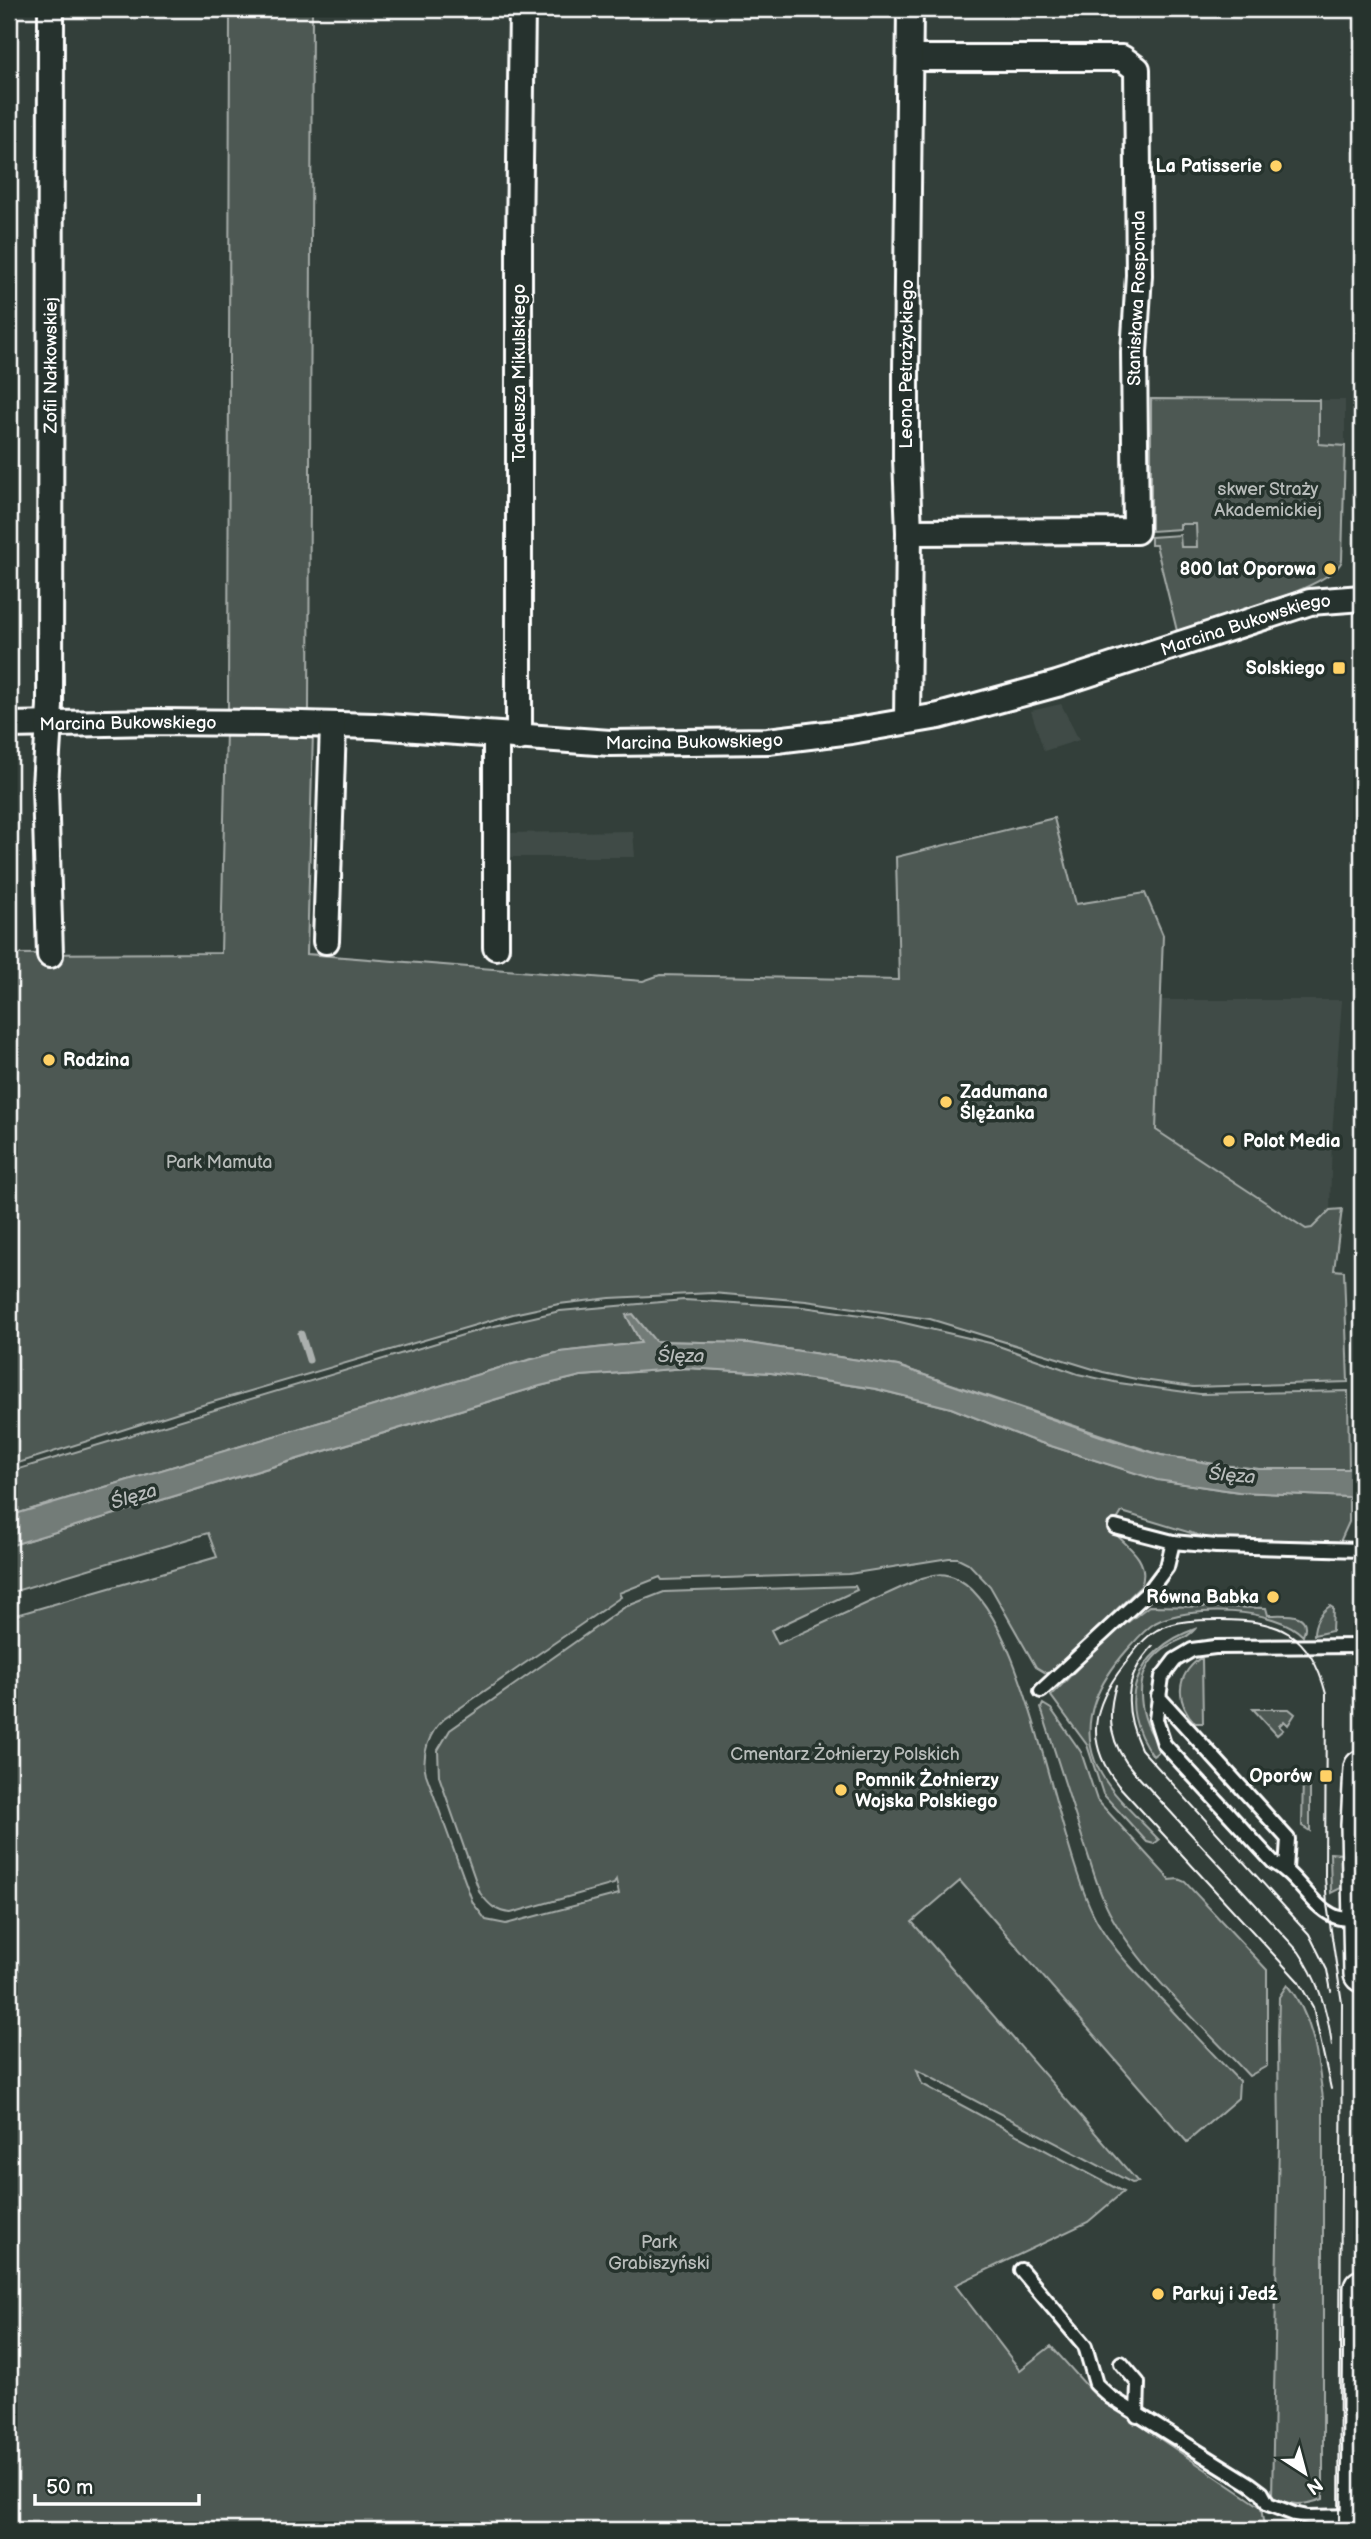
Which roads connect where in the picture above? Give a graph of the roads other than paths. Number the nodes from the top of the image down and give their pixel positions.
1 (51, 9) edge
2 (522, 9) edge
3 (910, 9) edge
4 (910, 58) junction
5 (909, 531) junction
6 (1362, 598) edge
7 (907, 721) junction
8 (49, 724) junction
9 (9, 725) edge
10 (333, 725) junction
11 (507, 736) junction
12 (326, 941) dead end
13 (496, 947) dead end
14 (50, 955) dead end
15 (1115, 1527) dead end
16 (1172, 1542) junction
17 (1362, 1550) edge
18 (1362, 1646) edge
19 (1041, 1691) dead end
20 (1158, 1696) junction
21 (1362, 1768) edge
22 (1286, 1869) junction
23 (1361, 1919) edge
24 (1362, 1974) edge
25 (1021, 2270) dead end
26 (1362, 2288) edge
27 (1121, 2363) dead end
28 (1137, 2416) junction
29 (1361, 2478) edge
30 (1360, 2523) edge

1 - 8 street, Zofii Nałkowskiej
2 - 11 street, Tadeusza Mikulskiego
3 - 4 street, Leona Petrażyckiego
4 - 5 street, Leona Petrażyckiego
4 - 5 street, Stanisława Rosponda
5 - 7 street, Leona Petrażyckiego
6 - 7 street, Marcina Bukowskiego
7 - 11 street, Marcina Bukowskiego
8 - 9 street, Marcina Bukowskiego
8 - 10 street, Marcina Bukowskiego
8 - 14 street, Zofii Nałkowskiej
10 - 11 street, Marcina Bukowskiego
10 - 12 street
11 - 13 street, Tadeusza Mikulskiego
15 - 16 lane
16 - 17 lane
16 - 19 lane
18 - 20 lane
20 - 22 lane
20 - 22 lane
21 - 23 main road
22 - 23 lane
23 - 24 main road
25 - 28 lane
26 - 29 main road
27 - 28 lane
28 - 30 lane
29 - 30 main road

